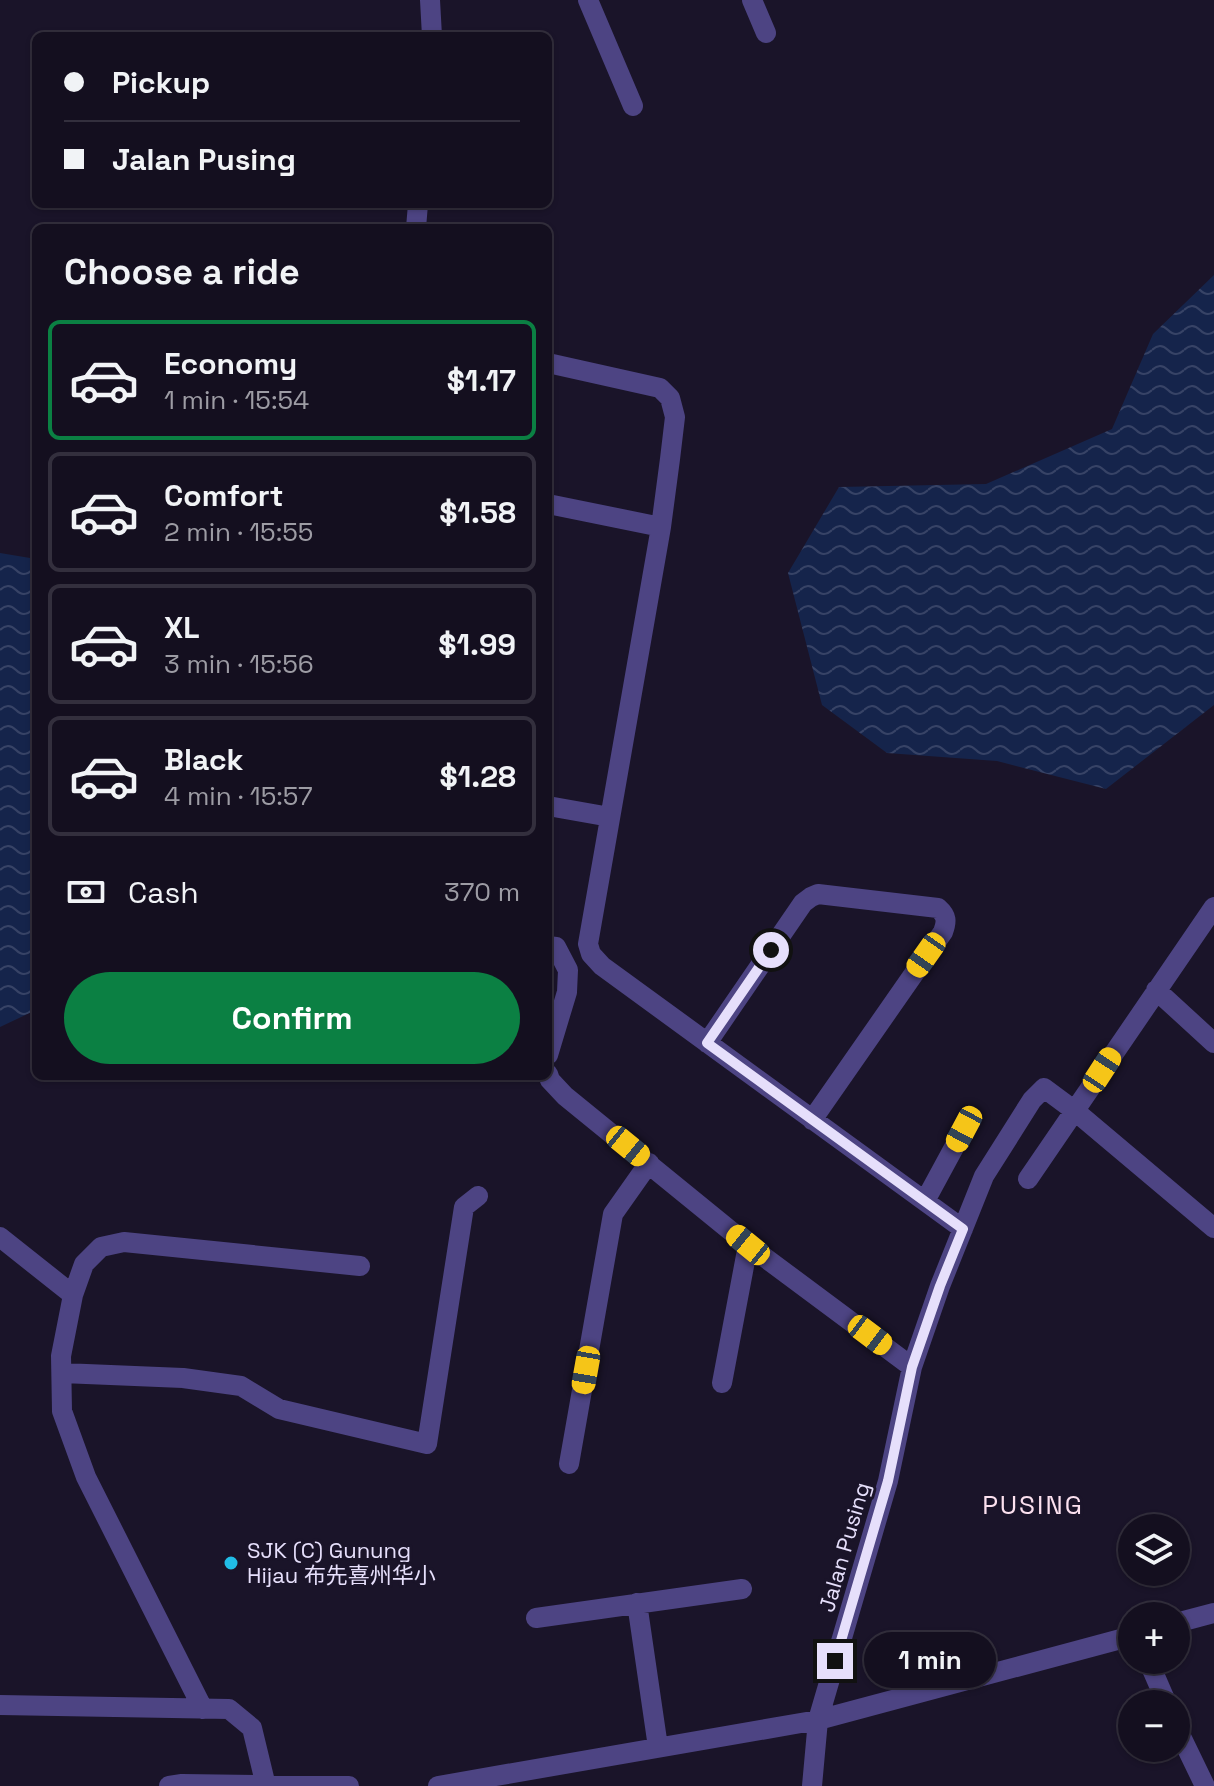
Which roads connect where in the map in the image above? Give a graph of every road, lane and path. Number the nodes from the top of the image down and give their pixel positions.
1 (430, 0) edge
2 (588, 0) edge
3 (752, 0) edge
4 (432, 32) edge
5 (766, 33) dead end
6 (633, 106) dead end
7 (552, 364) edge
8 (552, 505) edge
9 (661, 527) junction
10 (552, 807) edge
11 (610, 817) junction
12 (1214, 907) edge
13 (552, 946) edge
14 (1156, 990) junction
15 (552, 1042) edge
16 (707, 1043) junction
17 (1214, 1043) edge
18 (550, 1080) edge
19 (1075, 1111) junction
20 (812, 1120) junction
21 (964, 1129) dead end
22 (649, 1163) junction
23 (1028, 1179) dead end
24 (478, 1196) dead end
25 (925, 1201) junction
26 (1214, 1228) edge
27 (963, 1229) junction
28 (0, 1237) edge
29 (748, 1245) junction
30 (360, 1266) dead end
31 (73, 1295) junction
32 (912, 1367) junction
33 (62, 1373) junction
34 (722, 1383) dead end
35 (569, 1464) dead end
36 (742, 1589) dead end
37 (637, 1603) junction
38 (1214, 1613) edge
39 (536, 1618) dead end
40 (1190, 1619) edge
41 (1118, 1640) edge
42 (0, 1705) edge
43 (203, 1709) junction
44 (818, 1720) junction
45 (658, 1747) junction
46 (1190, 1755) edge
47 (266, 1785) edge
48 (169, 1786) edge
49 (349, 1786) edge
50 (438, 1786) edge
51 (812, 1786) edge
52 (1205, 1786) edge

1 - 4 street
2 - 6 street
3 - 5 street
7 - 9 street
8 - 9 street
9 - 11 street
10 - 11 street
11 - 16 street
12 - 14 street
13 - 15 street
14 - 17 street
14 - 19 street
16 - 20 street
16 - 20 street
18 - 22 street
19 - 23 street
19 - 26 street
19 - 27 street, Jalan Pusing
20 - 25 street
21 - 25 street
22 - 29 street
22 - 35 street
24 - 33 street
25 - 27 street
27 - 32 street, Jalan Pusing
28 - 31 street
29 - 32 street
29 - 34 street
30 - 31 street
31 - 33 street
32 - 44 street, Jalan Pusing
33 - 43 street
36 - 37 street
37 - 39 street
37 - 45 street
38 - 40 street
41 - 44 street
42 - 43 street
43 - 47 street
44 - 45 street
44 - 51 street, Jalan Pusing
45 - 50 street
46 - 52 street
47 - 48 street
47 - 49 street

